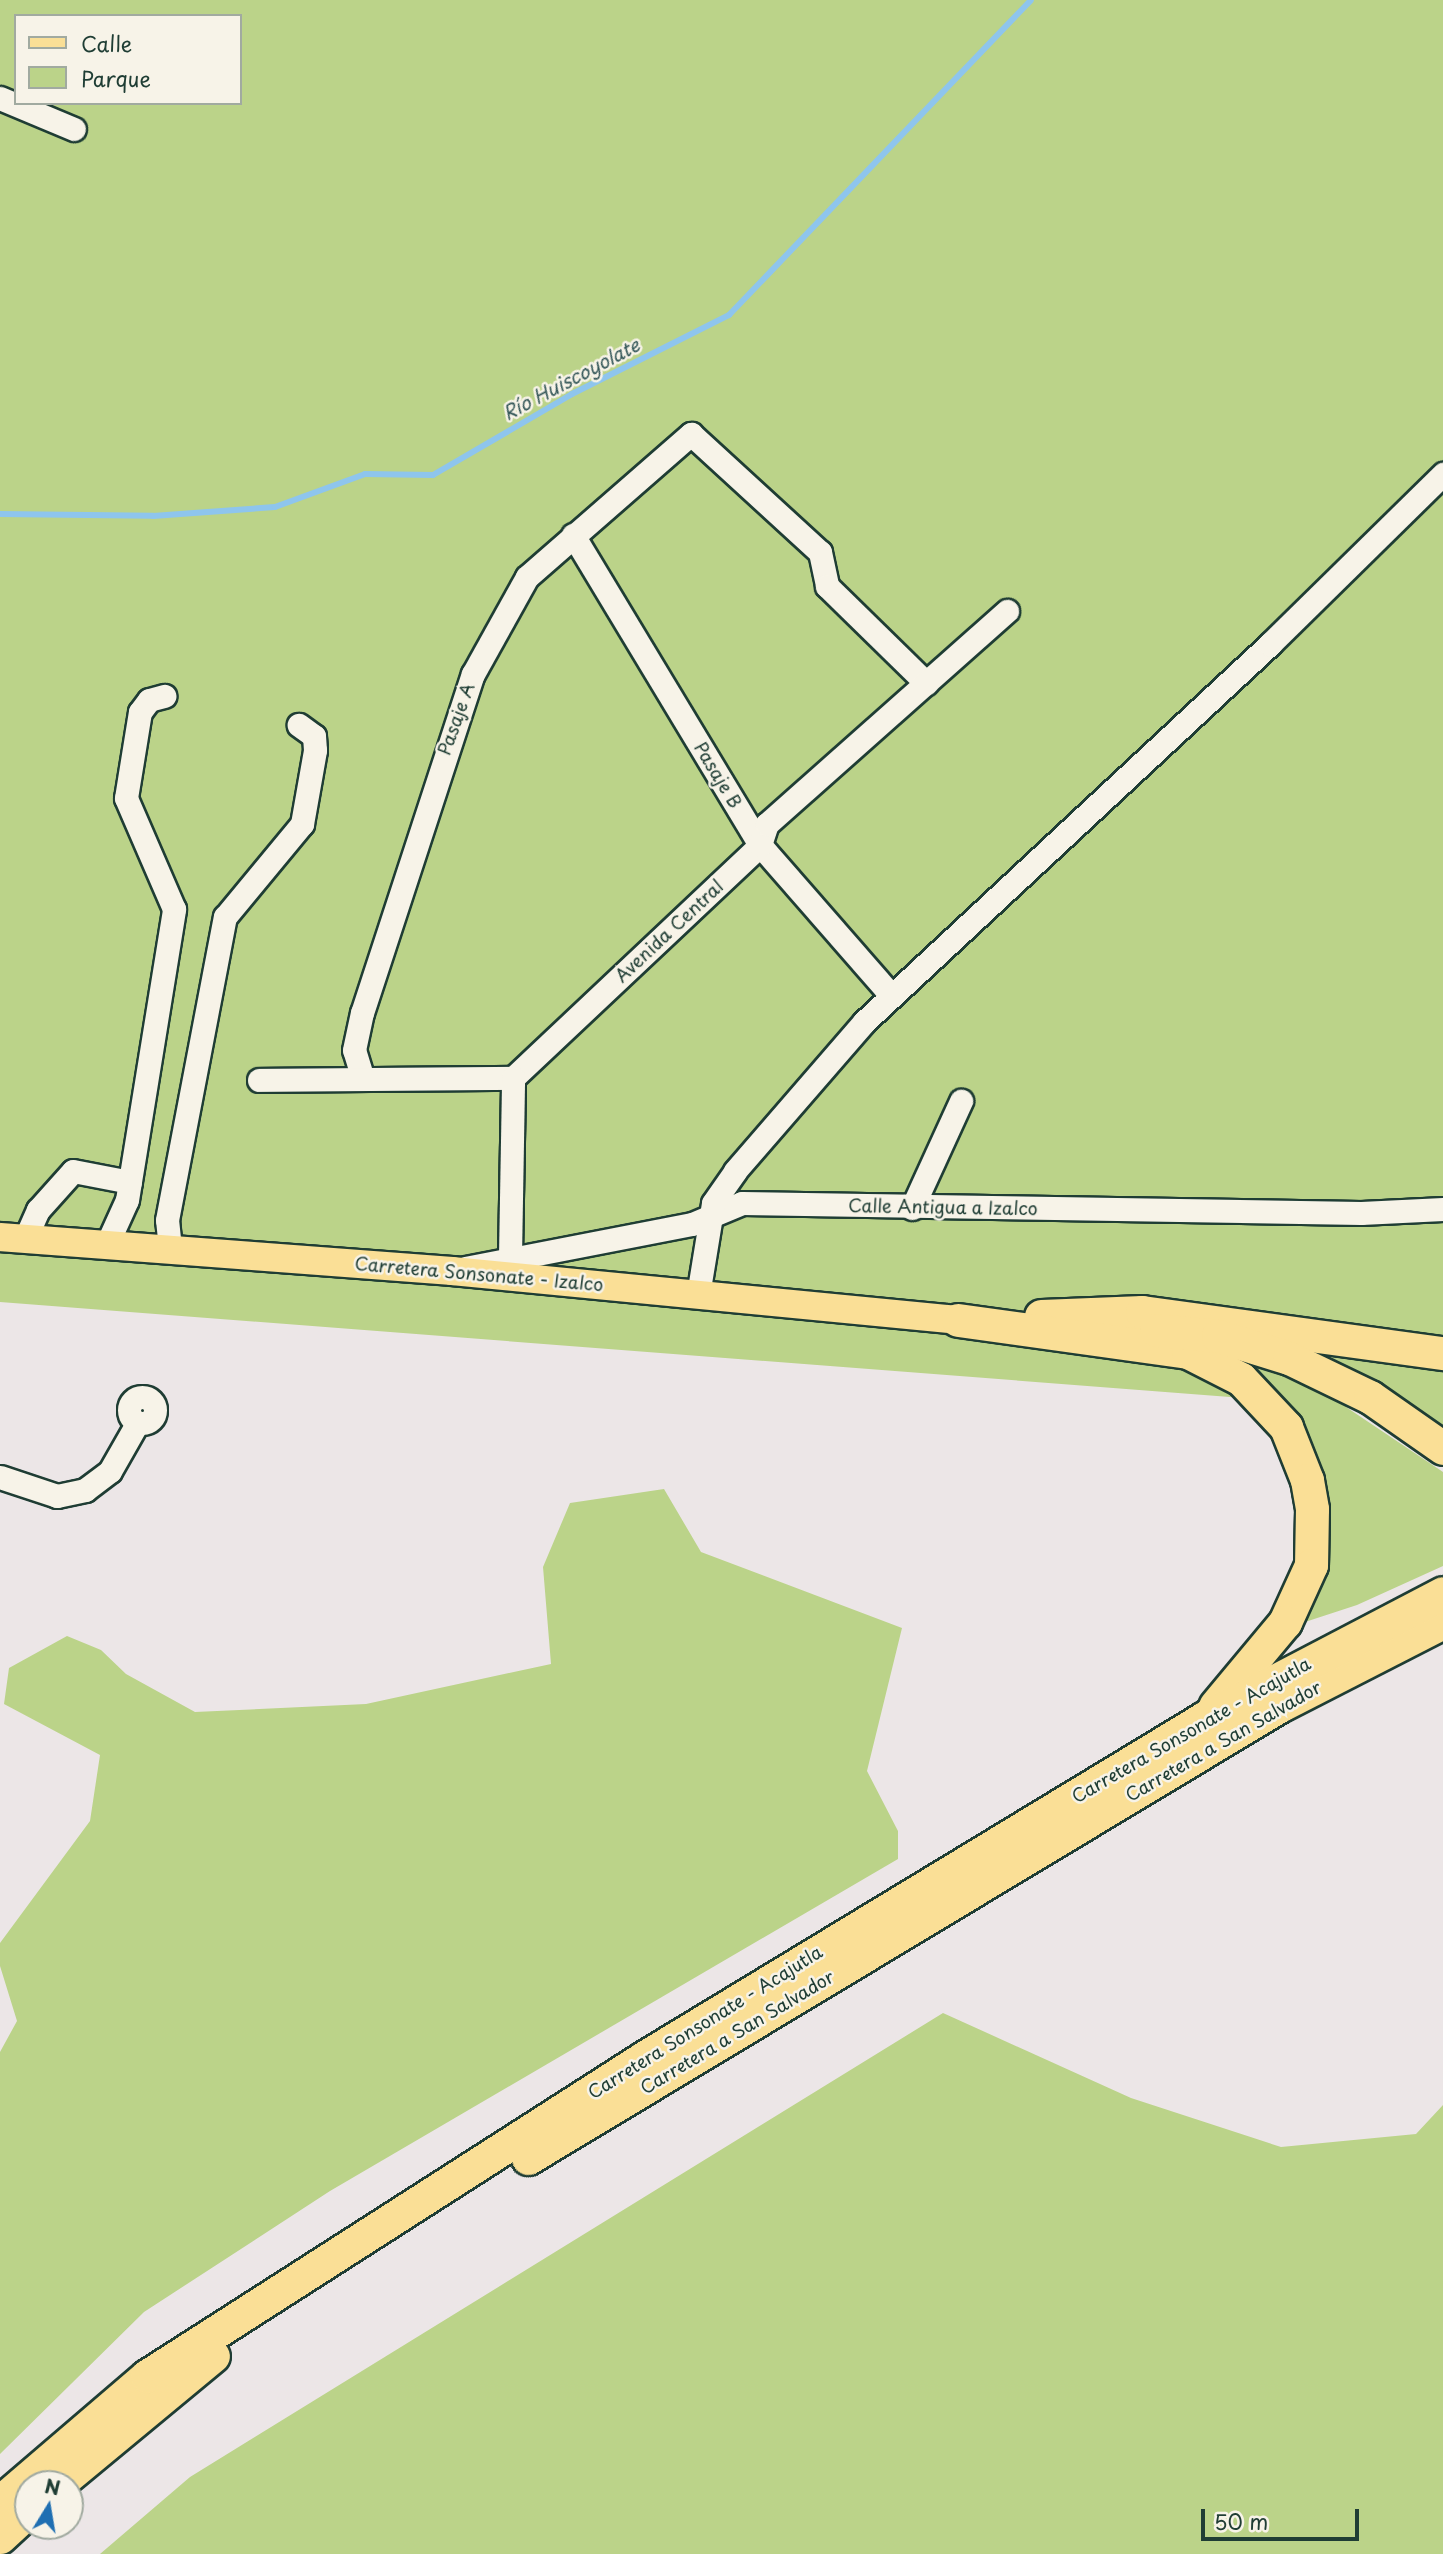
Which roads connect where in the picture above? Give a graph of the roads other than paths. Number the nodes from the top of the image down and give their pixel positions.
1 (17, 105) edge
2 (74, 128) dead end
3 (1443, 474) edge
4 (573, 535) junction
5 (1007, 611) dead end
6 (926, 683) junction
7 (164, 696) dead end
8 (299, 726) dead end
9 (760, 845) junction
10 (891, 995) junction
11 (513, 1078) junction
12 (363, 1079) junction
13 (259, 1080) dead end
14 (961, 1101) dead end
15 (130, 1182) junction
16 (912, 1208) junction
17 (1443, 1209) edge
18 (708, 1219) junction
19 (12, 1238) edge
20 (107, 1244) junction
21 (170, 1248) junction
22 (510, 1256) junction
23 (452, 1271) junction
24 (698, 1295) junction
25 (958, 1320) junction
26 (1443, 1353) edge
27 (138, 1422) dead end
28 (1443, 1448) edge
29 (0, 1477) edge
30 (1443, 1593) edge
31 (1443, 1622) edge
32 (1206, 1717) junction
33 (75, 2470) edge
34 (0, 2502) edge
35 (14, 2524) edge
36 (0, 2537) edge

1 - 2 street
3 - 10 street
4 - 6 street, Pasaje A
4 - 9 street, Pasaje B
4 - 12 street, Pasaje A
5 - 6 street, Avenida Central
6 - 9 street, Avenida Central
7 - 15 street
8 - 21 street
9 - 10 street, Pasaje B
9 - 11 street, Avenida Central
10 - 18 street
11 - 12 street
11 - 22 street
12 - 13 street
14 - 16 street
15 - 19 street
15 - 20 street
16 - 17 street, Calle Antigua a Izalco
16 - 18 street, Calle Antigua a Izalco
18 - 22 street, Calle Antigua a Izalco
18 - 24 street
19 - 20 main road, Carretera Sonsonate - Izalco
20 - 21 main road, Carretera Sonsonate - Izalco
21 - 23 main road, Carretera Sonsonate - Izalco
22 - 23 street, Calle Antigua a Izalco
23 - 24 main road, Carretera Sonsonate - Izalco
24 - 25 main road, Carretera Sonsonate - Izalco
25 - 26 highway
25 - 28 highway
25 - 32 highway
27 - 29 street
30 - 32 highway, Carretera Sonsonate - Acajutla
31 - 33 highway, Carretera a San Salvador
32 - 34 highway, Carretera Sonsonate - Acajutla
35 - 36 highway

